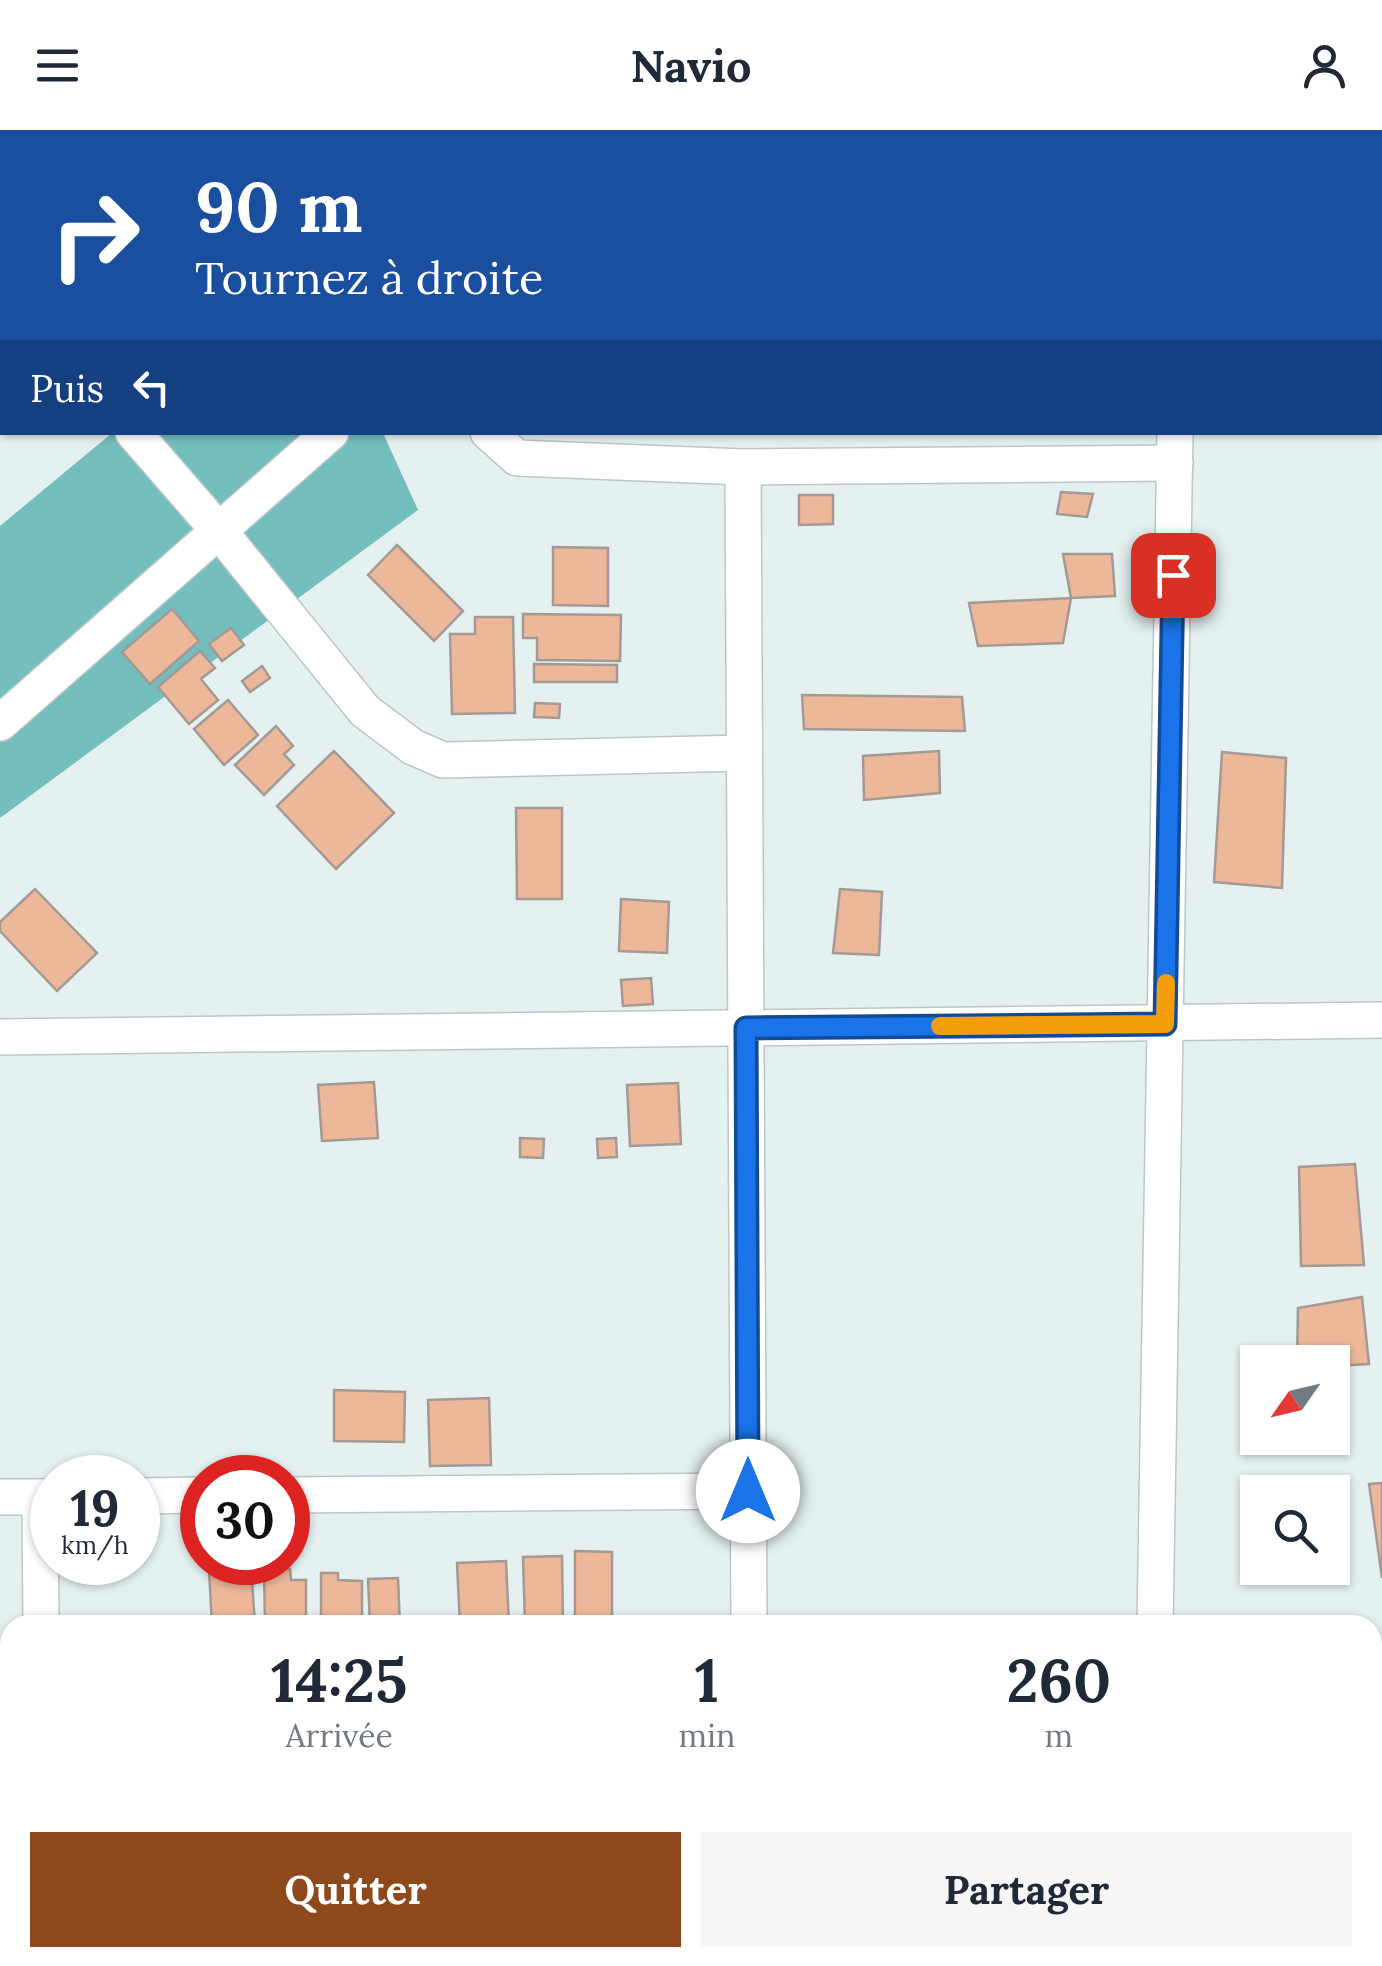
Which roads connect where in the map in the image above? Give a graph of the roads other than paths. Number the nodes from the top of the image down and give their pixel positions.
1 (136, 435) edge
2 (328, 435) edge
3 (491, 435) edge
4 (1175, 448) edge
5 (743, 467) junction
6 (219, 531) junction
7 (0, 723) edge
8 (744, 753) junction
9 (1382, 1020) edge
10 (1165, 1024) junction
11 (746, 1028) junction
12 (0, 1037) edge
13 (748, 1491) junction
14 (310, 1495) edge
15 (0, 1497) edge
16 (30, 1497) edge
17 (43, 1585) edge
18 (41, 1615) edge
19 (749, 1615) edge
20 (1155, 1615) edge

1 - 6 street
2 - 6 street
3 - 5 street
4 - 5 street
4 - 10 street
5 - 8 street
6 - 7 street
6 - 8 street
8 - 11 street
9 - 10 street
10 - 11 street
10 - 20 street
11 - 12 street
11 - 13 street
13 - 14 street
13 - 19 street
15 - 16 street
17 - 18 street

